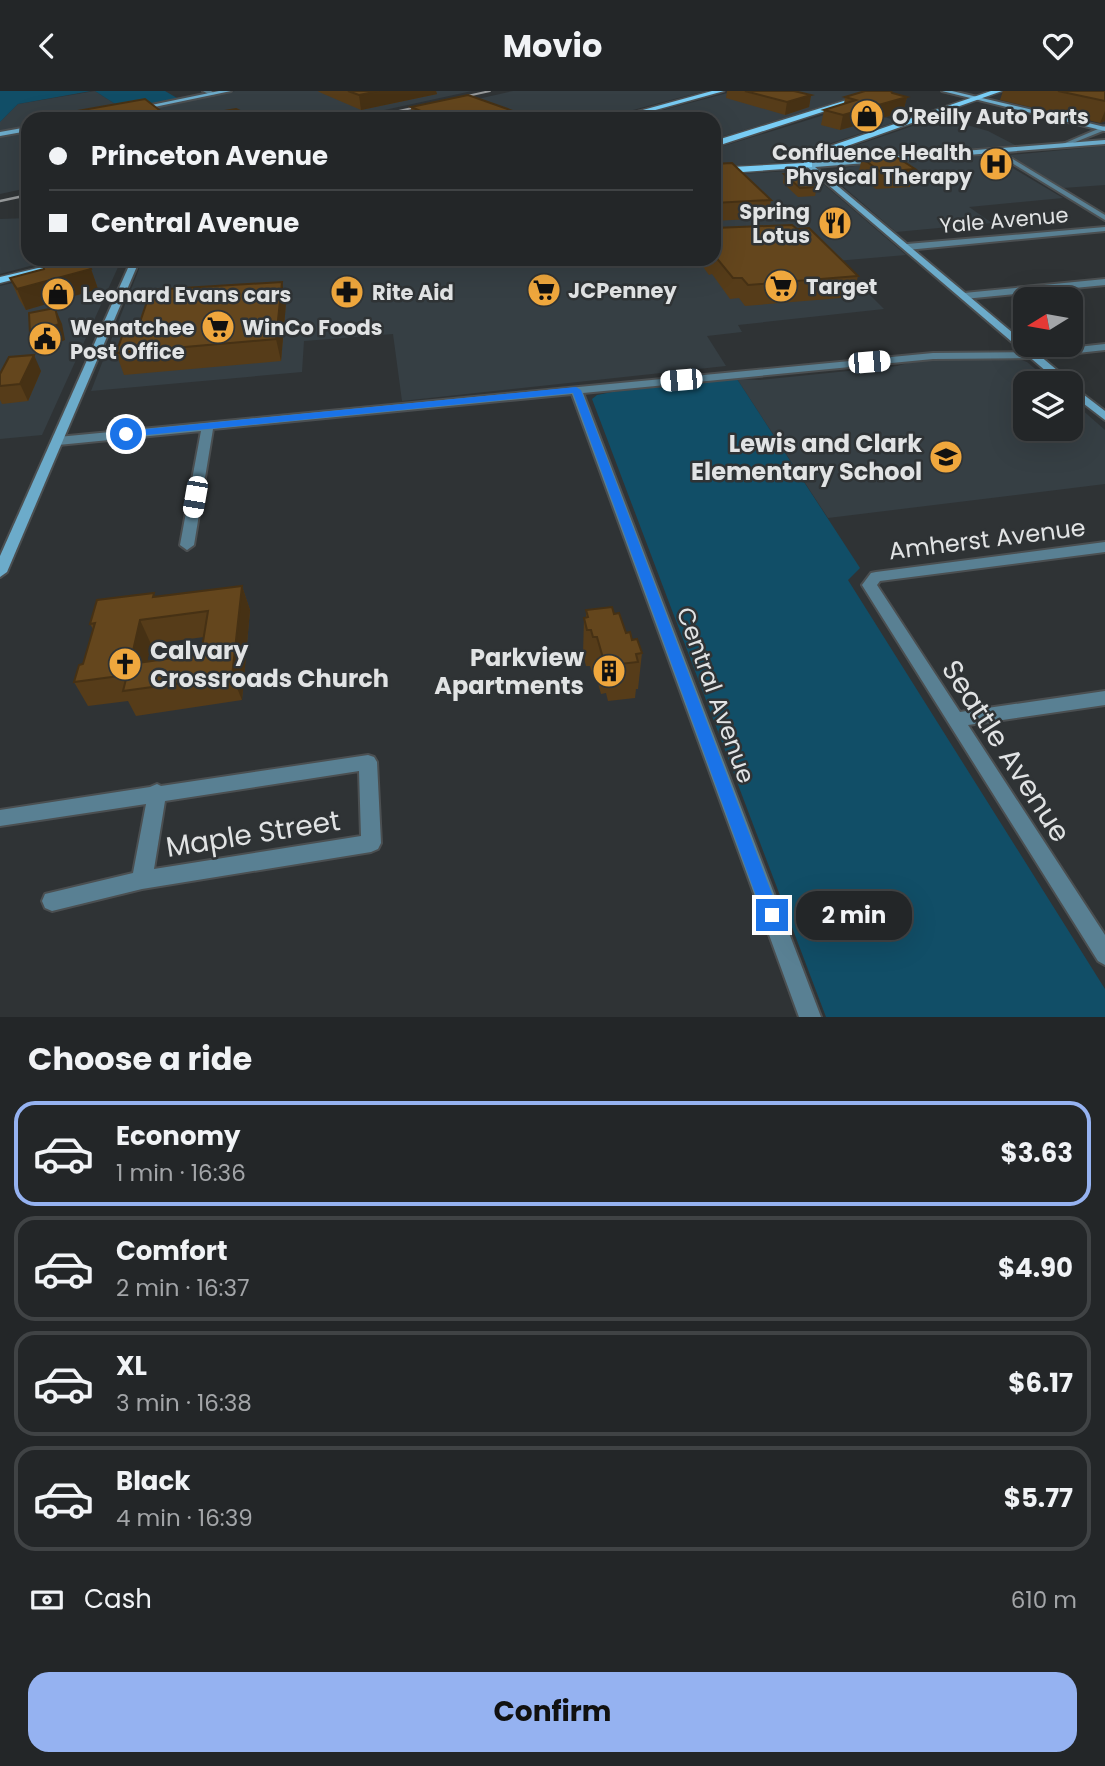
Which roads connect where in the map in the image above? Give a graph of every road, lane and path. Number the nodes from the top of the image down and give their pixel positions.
1 (228, 91) edge
2 (720, 91) edge
3 (883, 91) edge
4 (945, 91) edge
5 (998, 91) edge
6 (209, 92) edge
7 (976, 98) junction
8 (132, 109) edge
9 (640, 112) edge
10 (1105, 128) edge
11 (21, 130) edge
12 (0, 134) edge
13 (721, 142) edge
14 (1105, 142) edge
15 (1061, 146) junction
16 (996, 151) junction
17 (808, 165) junction
18 (721, 171) edge
19 (1105, 206) edge
20 (1088, 208) junction
21 (1105, 218) edge
22 (1105, 229) edge
23 (907, 247) junction
24 (46, 266) edge
25 (60, 266) edge
26 (130, 266) edge
27 (19, 275) junction
28 (0, 280) edge
29 (1105, 282) edge
30 (964, 296) junction
31 (1013, 339) edge
32 (1105, 347) edge
33 (1083, 349) edge
34 (1013, 355) edge
35 (1034, 357) edge
36 (1051, 371) edge
37 (576, 390) junction
38 (1083, 398) edge
39 (1105, 417) edge
40 (208, 426) junction
41 (58, 441) junction
42 (187, 545) dead end
43 (1105, 547) edge
44 (0, 572) edge
45 (876, 577) joint
46 (1105, 698) edge
47 (954, 720) junction
48 (157, 792) junction
49 (0, 818) edge
50 (142, 880) junction
51 (52, 901) dead end
52 (1105, 954) edge
53 (810, 1017) edge

1 - 6 street
2 - 9 main road
3 - 13 main road
4 - 7 street
5 - 7 main road
6 - 8 street
7 - 10 street
7 - 17 main road
10 - 15 street
11 - 12 street
14 - 15 street
15 - 16 street
16 - 17 street
16 - 20 street
17 - 18 main road
17 - 23 street
19 - 20 street
20 - 21 street
22 - 23 street, Yale Avenue
23 - 30 street
24 - 27 main road
25 - 27 main road
26 - 41 street
27 - 28 main road
29 - 30 street
30 - 31 street
32 - 33 street
34 - 37 street
35 - 36 street
37 - 40 street
37 - 53 street, Central Avenue
38 - 39 street
40 - 41 street
40 - 42 street
41 - 44 street
43 - 45 street, Amherst Avenue
45 - 47 street, Seattle Avenue
46 - 47 street
47 - 52 street, Seattle Avenue
48 - 49 street, Maple Street
48 - 50 street, Maple Street
48 - 50 street, Maple Street
50 - 51 street, Maple Street

